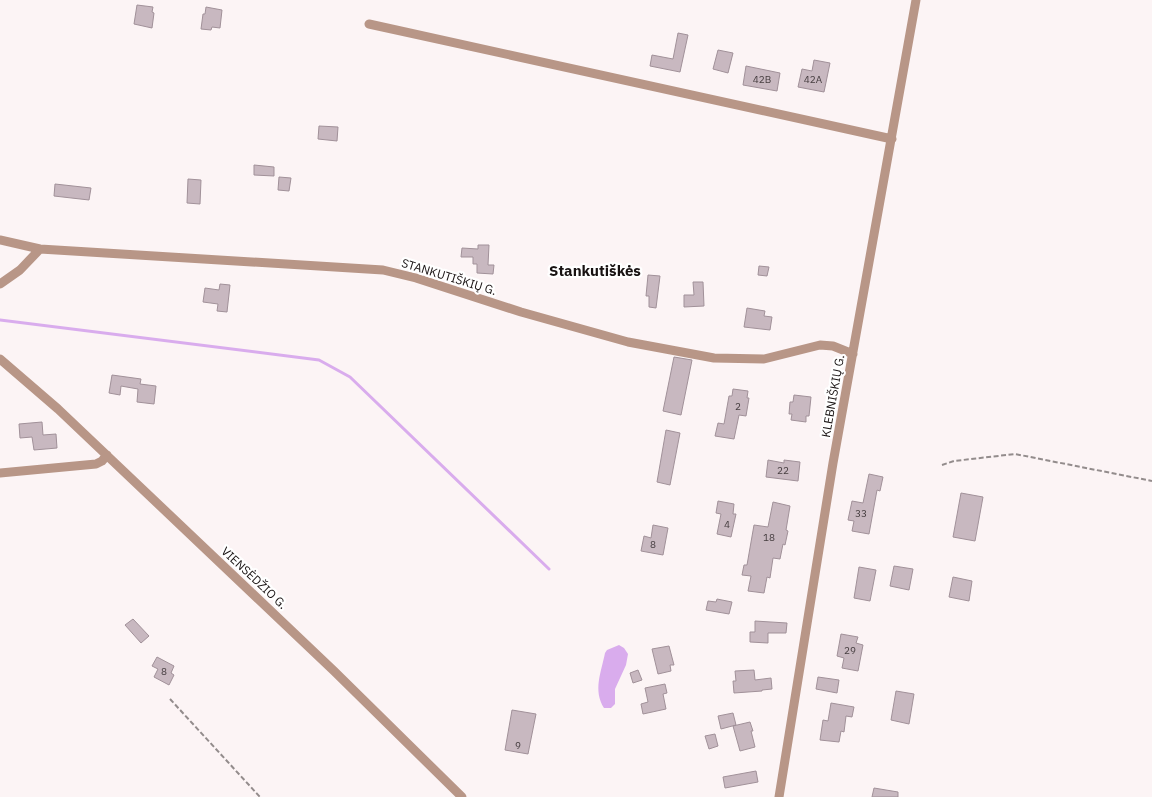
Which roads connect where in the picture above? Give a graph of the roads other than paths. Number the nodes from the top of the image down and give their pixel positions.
1 (916, 0) edge
2 (369, 24) dead end
3 (892, 139) junction
4 (0, 240) edge
5 (40, 249) junction
6 (0, 284) edge
7 (853, 354) junction
8 (0, 359) edge
9 (107, 455) junction
10 (0, 473) edge
11 (462, 797) edge
12 (779, 797) edge

1 - 3 street, KLEBNIŠKIŲ G.
2 - 3 street
3 - 7 street, KLEBNIŠKIŲ G.
4 - 5 street, STANKUTIŠKIŲ G.
5 - 6 street
5 - 7 street, STANKUTIŠKIŲ G.
7 - 12 street, KLEBNIŠKIŲ G.
8 - 9 street, VIENSĖDŽIO G.
9 - 10 street
9 - 11 street, VIENSĖDŽIO G.

